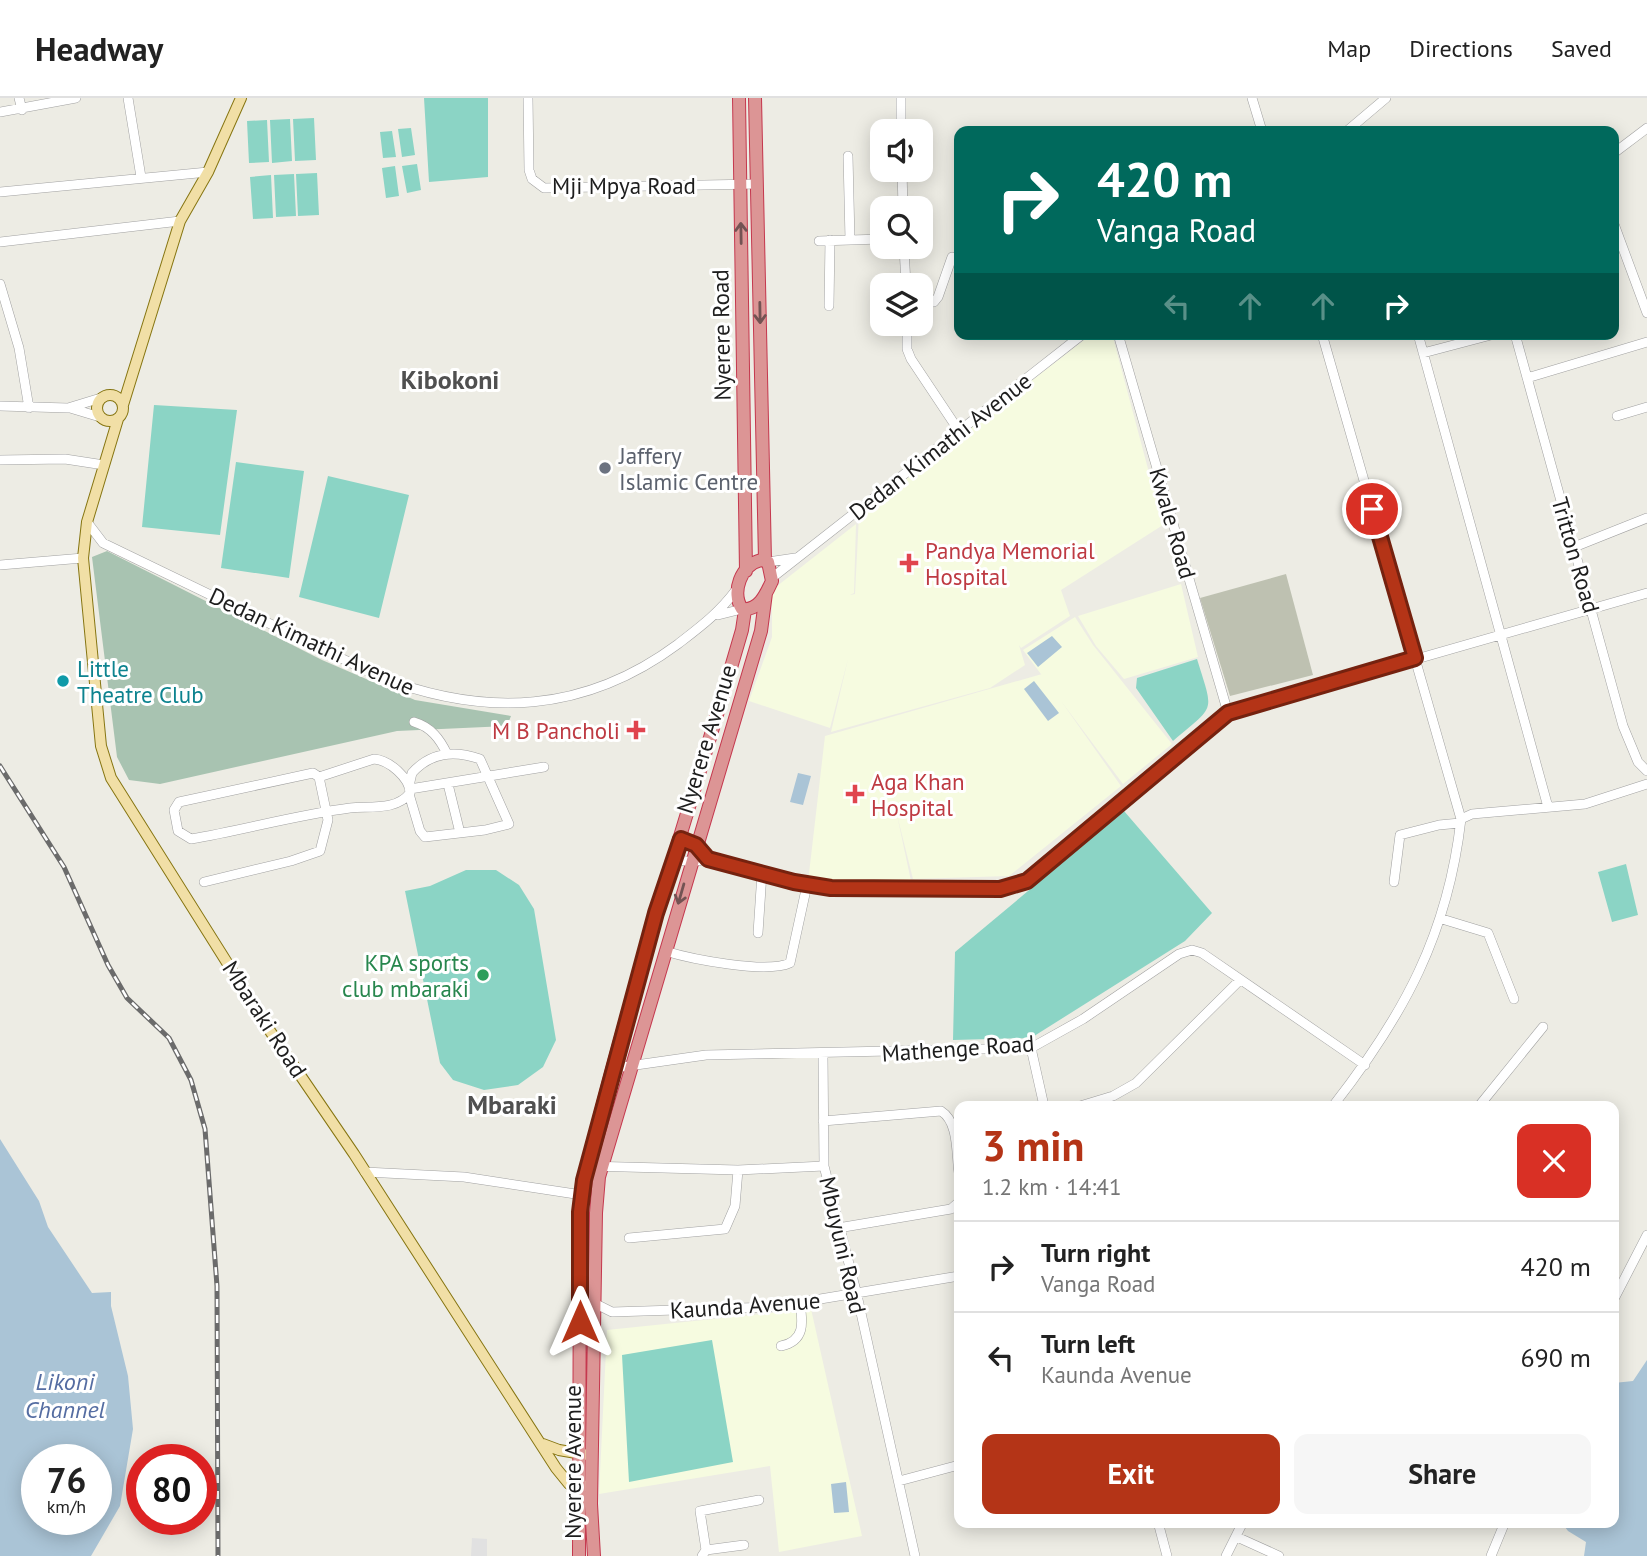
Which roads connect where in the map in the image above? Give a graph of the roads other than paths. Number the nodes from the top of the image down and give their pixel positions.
1 (19, 98) edge
2 (76, 98) edge
3 (128, 98) edge
4 (241, 98) edge
5 (528, 98) edge
6 (738, 98) edge
7 (755, 98) edge
8 (901, 98) edge
9 (1252, 98) edge
10 (1386, 98) edge
11 (22, 110) junction
12 (0, 113) edge
13 (901, 119) edge
14 (1262, 126) edge
15 (1353, 126) edge
16 (1647, 128) edge
17 (1619, 149) edge
18 (848, 156) dead end
19 (208, 173) junction
20 (141, 177) junction
21 (757, 184) junction
22 (740, 185) junction
23 (0, 192) edge
24 (180, 221) junction
25 (1619, 237) edge
26 (870, 239) edge
27 (830, 240) junction
28 (849, 240) junction
29 (819, 241) dead end
30 (0, 242) edge
31 (953, 257) dead end
32 (0, 284) edge
33 (933, 302) edge
34 (828, 306) dead end
35 (1647, 313) edge
36 (907, 336) edge
37 (1075, 340) edge
38 (1120, 340) edge
39 (1324, 340) edge
40 (1420, 340) edge
41 (1472, 340) edge
42 (1517, 340) edge
43 (1647, 342) edge
44 (1423, 353) junction
45 (131, 372) junction
46 (1527, 378) junction
47 (743, 385) junction
48 (761, 385) junction
49 (28, 389) junction
50 (108, 396) junction
51 (123, 405) junction
52 (0, 406) edge
53 (743, 406) junction
54 (762, 406) junction
55 (1647, 407) edge
56 (29, 408) junction
57 (41, 408) junction
58 (68, 408) junction
59 (1617, 416) dead end
60 (102, 418) junction
61 (118, 419) junction
62 (959, 431) junction
63 (0, 460) edge
64 (105, 460) junction
65 (1647, 518) edge
66 (87, 522) junction
67 (103, 543) junction
68 (1574, 547) junction
69 (83, 555) junction
70 (796, 558) junction
71 (766, 561) junction
72 (0, 565) edge
73 (746, 571) junction
74 (773, 577) junction
75 (736, 590) junction
76 (766, 593) junction
77 (1647, 593) edge
78 (1590, 608) junction
79 (743, 609) junction
80 (718, 615) junction
81 (1500, 634) junction
82 (1415, 658) junction
83 (719, 710) junction
84 (736, 713) junction
85 (1228, 713) junction
86 (414, 722) dead end
87 (447, 754) junction
88 (544, 767) dead end
89 (1647, 771) edge
90 (318, 777) junction
91 (489, 778) junction
92 (448, 784) junction
93 (1647, 784) edge
94 (410, 790) junction
95 (691, 807) junction
96 (1548, 807) junction
97 (707, 811) junction
98 (327, 812) junction
99 (1460, 821) junction
100 (460, 834) junction
101 (681, 839) junction
102 (696, 845) junction
103 (676, 859) junction
104 (708, 859) junction
105 (691, 862) junction
106 (762, 873) junction
107 (204, 882) dead end
108 (1394, 882) dead end
109 (807, 885) junction
110 (656, 913) junction
111 (1442, 919) junction
112 (758, 933) dead end
113 (665, 951) junction
114 (1240, 980) junction
115 (1514, 999) dead end
116 (1543, 1027) dead end
117 (637, 1045) junction
118 (1031, 1048) junction
119 (823, 1055) junction
120 (631, 1065) junction
121 (1365, 1065) junction
122 (615, 1068) junction
123 (1043, 1101) edge
124 (1096, 1101) edge
125 (1338, 1101) edge
126 (1483, 1101) edge
127 (823, 1121) junction
128 (954, 1128) edge
129 (587, 1166) junction
130 (824, 1166) junction
131 (601, 1168) junction
132 (738, 1170) junction
133 (365, 1172) junction
134 (582, 1195) junction
135 (954, 1206) edge
136 (580, 1212) junction
137 (596, 1213) junction
138 (838, 1228) junction
139 (1647, 1235) edge
140 (629, 1238) dead end
141 (954, 1277) edge
142 (1619, 1289) edge
143 (857, 1295) junction
144 (580, 1302) junction
145 (594, 1303) junction
146 (800, 1303) junction
147 (612, 1312) junction
148 (580, 1322) junction
149 (594, 1323) junction
150 (782, 1346) dead end
151 (543, 1444) junction
152 (586, 1454) junction
153 (954, 1466) edge
154 (899, 1481) junction
155 (585, 1486) junction
156 (759, 1500) dead end
157 (1160, 1528) edge
158 (1240, 1528) edge
159 (1503, 1528) edge
160 (1237, 1536) junction
161 (744, 1545) dead end
162 (704, 1553) edge
163 (579, 1556) edge
164 (594, 1556) edge
165 (915, 1556) edge
166 (1167, 1556) edge
167 (1226, 1556) edge
168 (1279, 1556) edge
169 (1491, 1556) edge

1 - 11 street
2 - 11 street
3 - 20 street
4 - 19 main road, Mbaraki Road
5 - 22 street, Mji Mpya Road
6 - 22 highway, Nyerere Road
7 - 21 highway, Nyerere Road
8 - 13 street
9 - 14 street
10 - 15 street
11 - 12 street
16 - 17 street
18 - 28 street
19 - 20 street
19 - 24 main road, Mbaraki Road
20 - 23 street
21 - 22 street, Mji Mpya Road
21 -> 48 highway, Nyerere Road
47 -> 22 highway, Nyerere Road
24 - 30 street
24 - 45 main road, Mbaraki Road
25 - 35 street
26 - 28 street
27 - 28 street
27 - 29 street
27 - 34 street
31 - 33 street
32 - 49 street
36 - 62 street
37 - 62 street, Dedan Kimathi Avenue
38 - 85 street, Kwale Road
39 - 82 street
40 - 44 street
41 - 44 street
42 - 46 street, Tritton Road
43 - 46 street
44 - 81 street
45 - 50 main road
45 - 51 main road, Mbaraki Road
46 - 68 street, Tritton Road
47 - 48 highway
47 - 53 highway, Nyerere Road
48 - 54 highway, Nyerere Road
49 - 56 street
49 - 57 street
50 - 51 main road
50 - 58 street
50 - 60 main road
51 - 61 main road, Mbaraki Road
52 - 56 street
53 - 54 highway
53 - 73 highway, Nyerere Road
54 - 71 highway, Nyerere Road
55 - 59 street
56 - 57 street
57 - 58 street
58 - 60 street
60 - 61 main road
60 - 64 main road
61 - 64 main road, Mbaraki Road
62 - 70 street, Dedan Kimathi Avenue
63 - 64 street
64 - 66 main road, Mbaraki Road
65 - 68 street
66 - 67 street, Dedan Kimathi Avenue
66 - 69 main road, Mbaraki Road
67 - 69 street
67 - 80 street, Dedan Kimathi Avenue
68 - 78 street, Tritton Road
69 - 72 street
69 - 133 main road, Mbaraki Road
70 - 71 street, Dedan Kimathi Avenue
70 - 74 street, Dedan Kimathi Avenue
71 - 73 highway
71 - 74 highway, Nyerere Road
73 - 75 highway
74 - 76 highway
75 - 79 highway
75 - 80 street
76 - 79 highway
76 - 84 highway, Nyerere Avenue
77 - 78 street
78 - 81 street
78 - 89 street, Tritton Road
79 - 80 street
79 - 83 highway, Nyerere Avenue
81 - 82 street
81 - 96 street
82 - 85 street
82 - 99 street
83 - 84 highway
83 - 95 highway, Nyerere Avenue
84 - 97 highway, Nyerere Avenue
85 - 109 street
86 - 87 street
87 - 91 street
87 - 94 street
88 - 91 street
90 - 94 street
90 - 98 street
90 - 98 street
91 - 92 street
91 - 100 street
92 - 94 street
92 - 100 street
93 - 96 street
94 - 98 street
94 - 100 street
95 - 97 highway
95 - 101 highway, Nyerere Avenue
96 - 99 street
97 - 102 highway, Nyerere Avenue
98 - 107 street
99 - 108 street
99 - 111 street
101 - 102 street
101 - 103 highway, Nyerere Avenue
102 - 104 street
102 - 105 highway, Nyerere Avenue
103 - 105 street
103 - 110 highway, Nyerere Avenue
104 - 105 street
104 - 106 street
105 -> 113 highway, Nyerere Avenue
106 - 109 street
106 - 112 street
109 - 113 street
110 - 117 highway
110 - 122 highway, Nyerere Avenue
111 - 115 street
111 - 121 street
113 - 117 highway, Nyerere Avenue
114 - 118 street, Mathenge Road
114 - 121 street, Mathenge Road
114 - 124 street
116 - 126 street
117 - 120 highway, Nyerere Avenue
118 - 119 street, Mathenge Road
118 - 123 street
119 - 120 street, Mathenge Road
119 - 127 street
120 - 122 street, Mathenge Road
120 - 131 highway, Nyerere Avenue
121 - 125 street
122 - 129 highway, Nyerere Avenue
127 - 128 street
127 - 130 street
129 - 131 street, Mbuyuni Road
129 - 134 highway, Nyerere Avenue
130 - 132 street, Mbuyuni Road
130 - 138 street, Mbuyuni Road
131 - 132 street, Mbuyuni Road
131 - 137 highway, Nyerere Avenue
132 - 140 street
133 - 134 street
133 - 151 main road, Mbaraki Road
134 - 136 highway, Nyerere Avenue
135 - 138 street
136 - 137 highway
136 - 144 highway, Nyerere Avenue
137 - 145 highway, Nyerere Avenue
138 - 143 street, Mbuyuni Road
139 - 142 street
141 - 143 street, Kaunda Avenue
143 - 146 street, Kaunda Avenue
143 - 154 street, Mbuyuni Road
144 - 145 street
144 - 148 highway, Nyerere Avenue
145 - 147 street, Kaunda Avenue
145 - 149 highway, Nyerere Avenue
146 - 147 street, Kaunda Avenue
146 - 150 street
147 - 149 street, Kaunda Avenue
148 - 149 street
148 - 152 highway, Nyerere Avenue
149 - 152 highway, Nyerere Avenue
151 - 152 main road
151 - 155 main road, Mbaraki Road
152 - 155 highway, Nyerere Avenue
153 - 154 street
154 - 165 street, Mbuyuni Road
155 - 163 highway, Nyerere Avenue
155 - 164 highway, Nyerere Avenue
156 - 162 street
157 - 166 street
158 - 160 street
159 - 169 street
160 - 167 street
160 - 168 street
161 - 162 street

